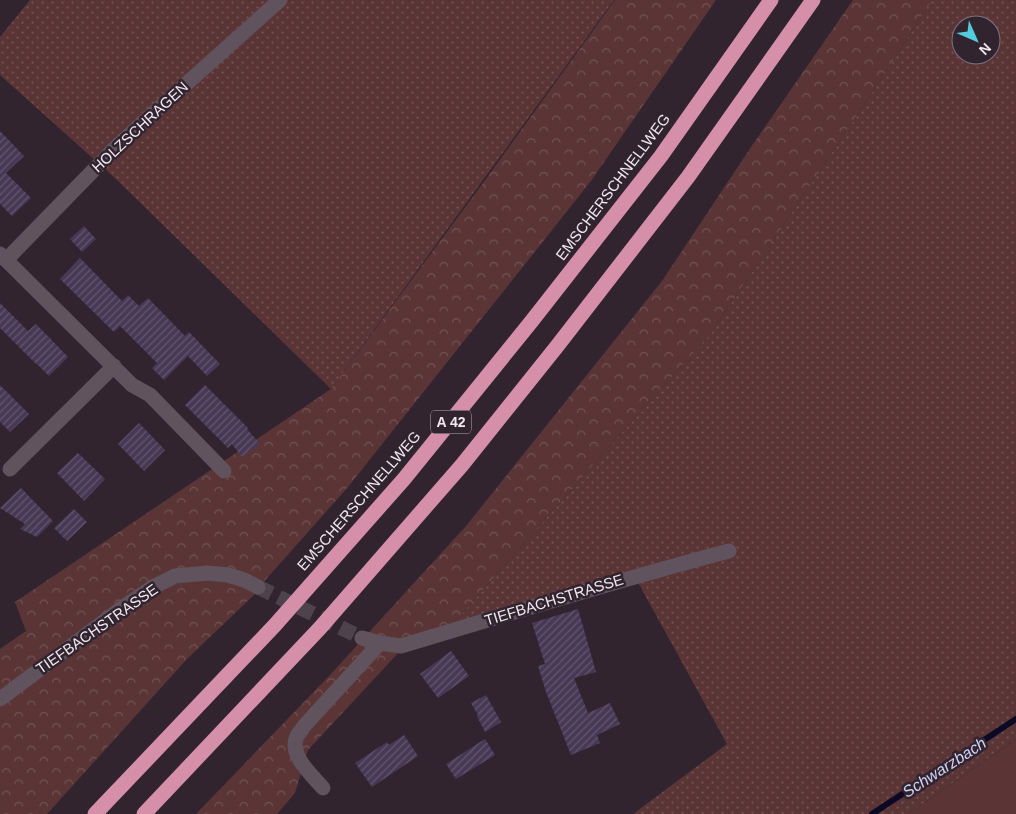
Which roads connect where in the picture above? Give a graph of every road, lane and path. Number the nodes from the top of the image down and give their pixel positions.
1 (280, 0) edge
2 (771, 0) edge
3 (813, 0) edge
4 (3, 257) edge
5 (114, 366) junction
6 (10, 469) dead end
7 (224, 471) dead end
8 (728, 551) dead end
9 (258, 587) tunnel mouth
10 (362, 638) tunnel mouth
11 (380, 643) junction
12 (0, 698) edge
13 (323, 788) dead end
14 (95, 814) edge
15 (144, 814) edge

1 - 4 street, HOLZSCHRAGEN
2 - 14 highway, EMSCHERSCHNELLWEG / A 42
3 - 15 highway, A 42
4 - 5 street
5 - 6 street
5 - 7 street
8 - 11 street, TIEFBACHSTRASSE
9 - 12 street, TIEFBACHSTRASSE
10 - 11 street, TIEFBACHSTRASSE
11 - 13 street

